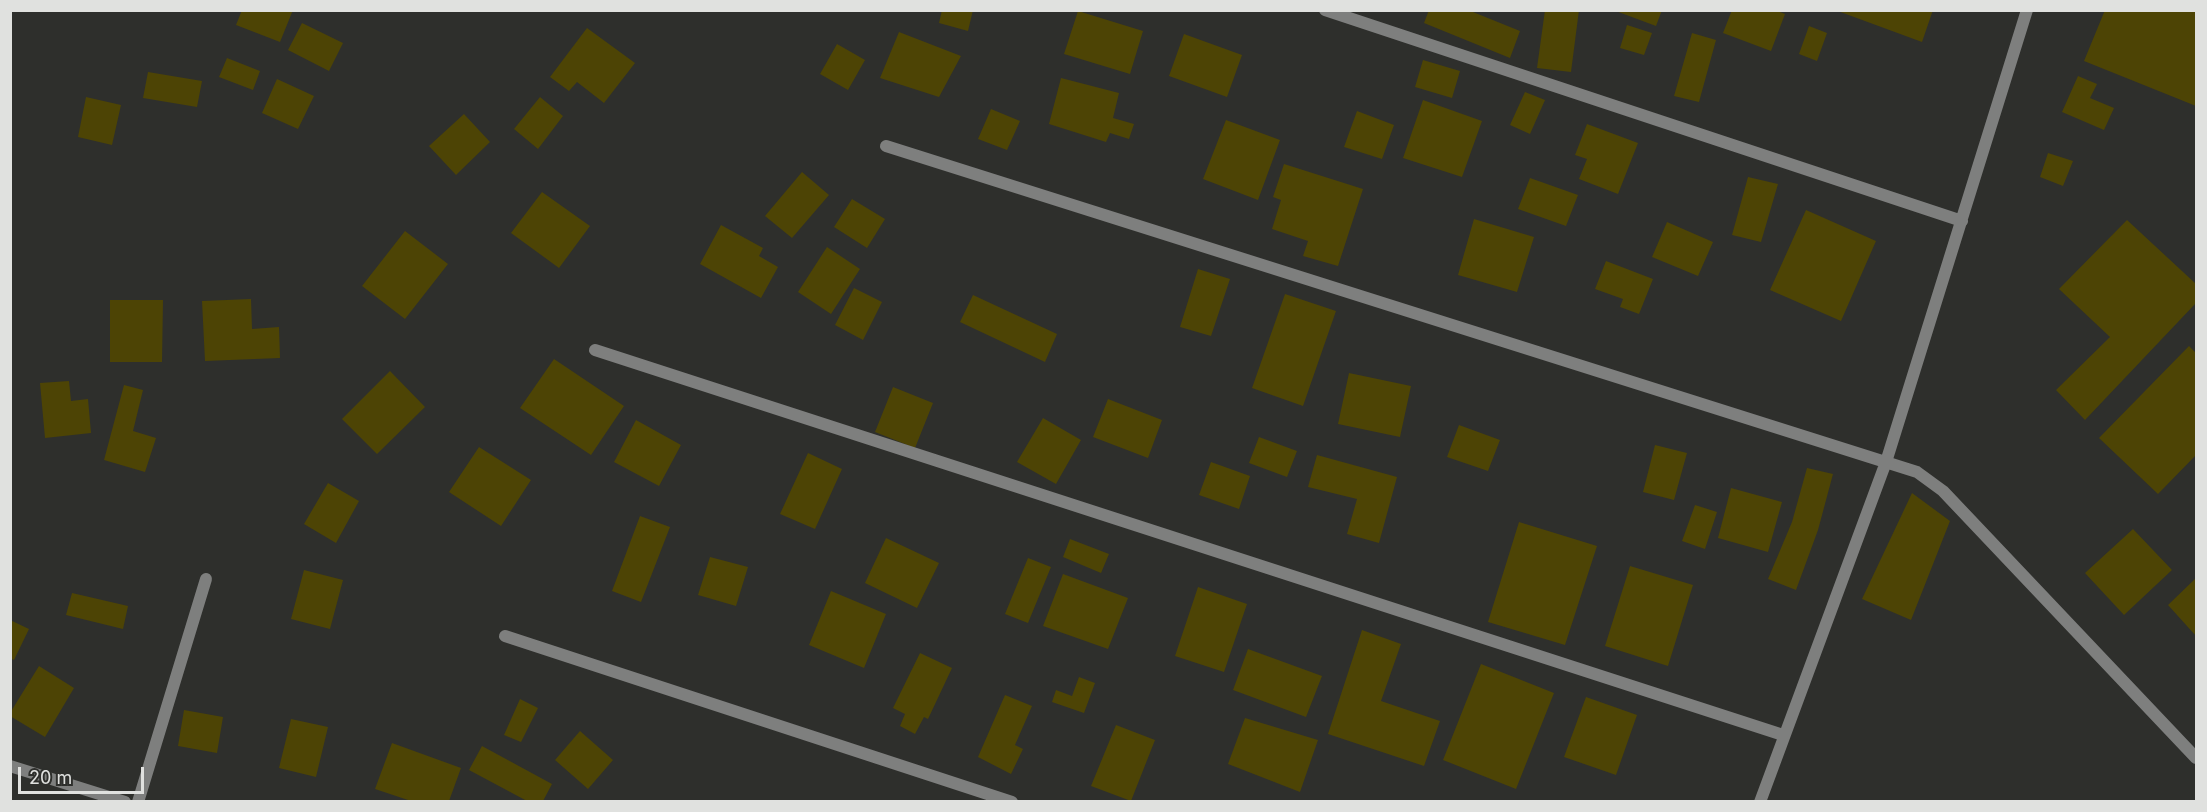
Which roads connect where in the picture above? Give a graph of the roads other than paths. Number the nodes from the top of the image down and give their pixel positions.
1 (1326, 10) edge
2 (2026, 10) edge
3 (886, 146) dead end
4 (1962, 221) junction
5 (595, 350) dead end
6 (1886, 462) junction
7 (206, 579) dead end
8 (505, 636) dead end
9 (1783, 735) junction
10 (2196, 758) edge
11 (10, 766) edge
12 (125, 801) edge
13 (138, 801) edge
14 (1012, 801) edge
15 (1760, 801) edge

1 - 4 street
2 - 4 street
3 - 6 street
4 - 6 street
5 - 9 street
6 - 9 street
6 - 10 street
7 - 13 street
8 - 14 street
9 - 15 street
11 - 12 street

